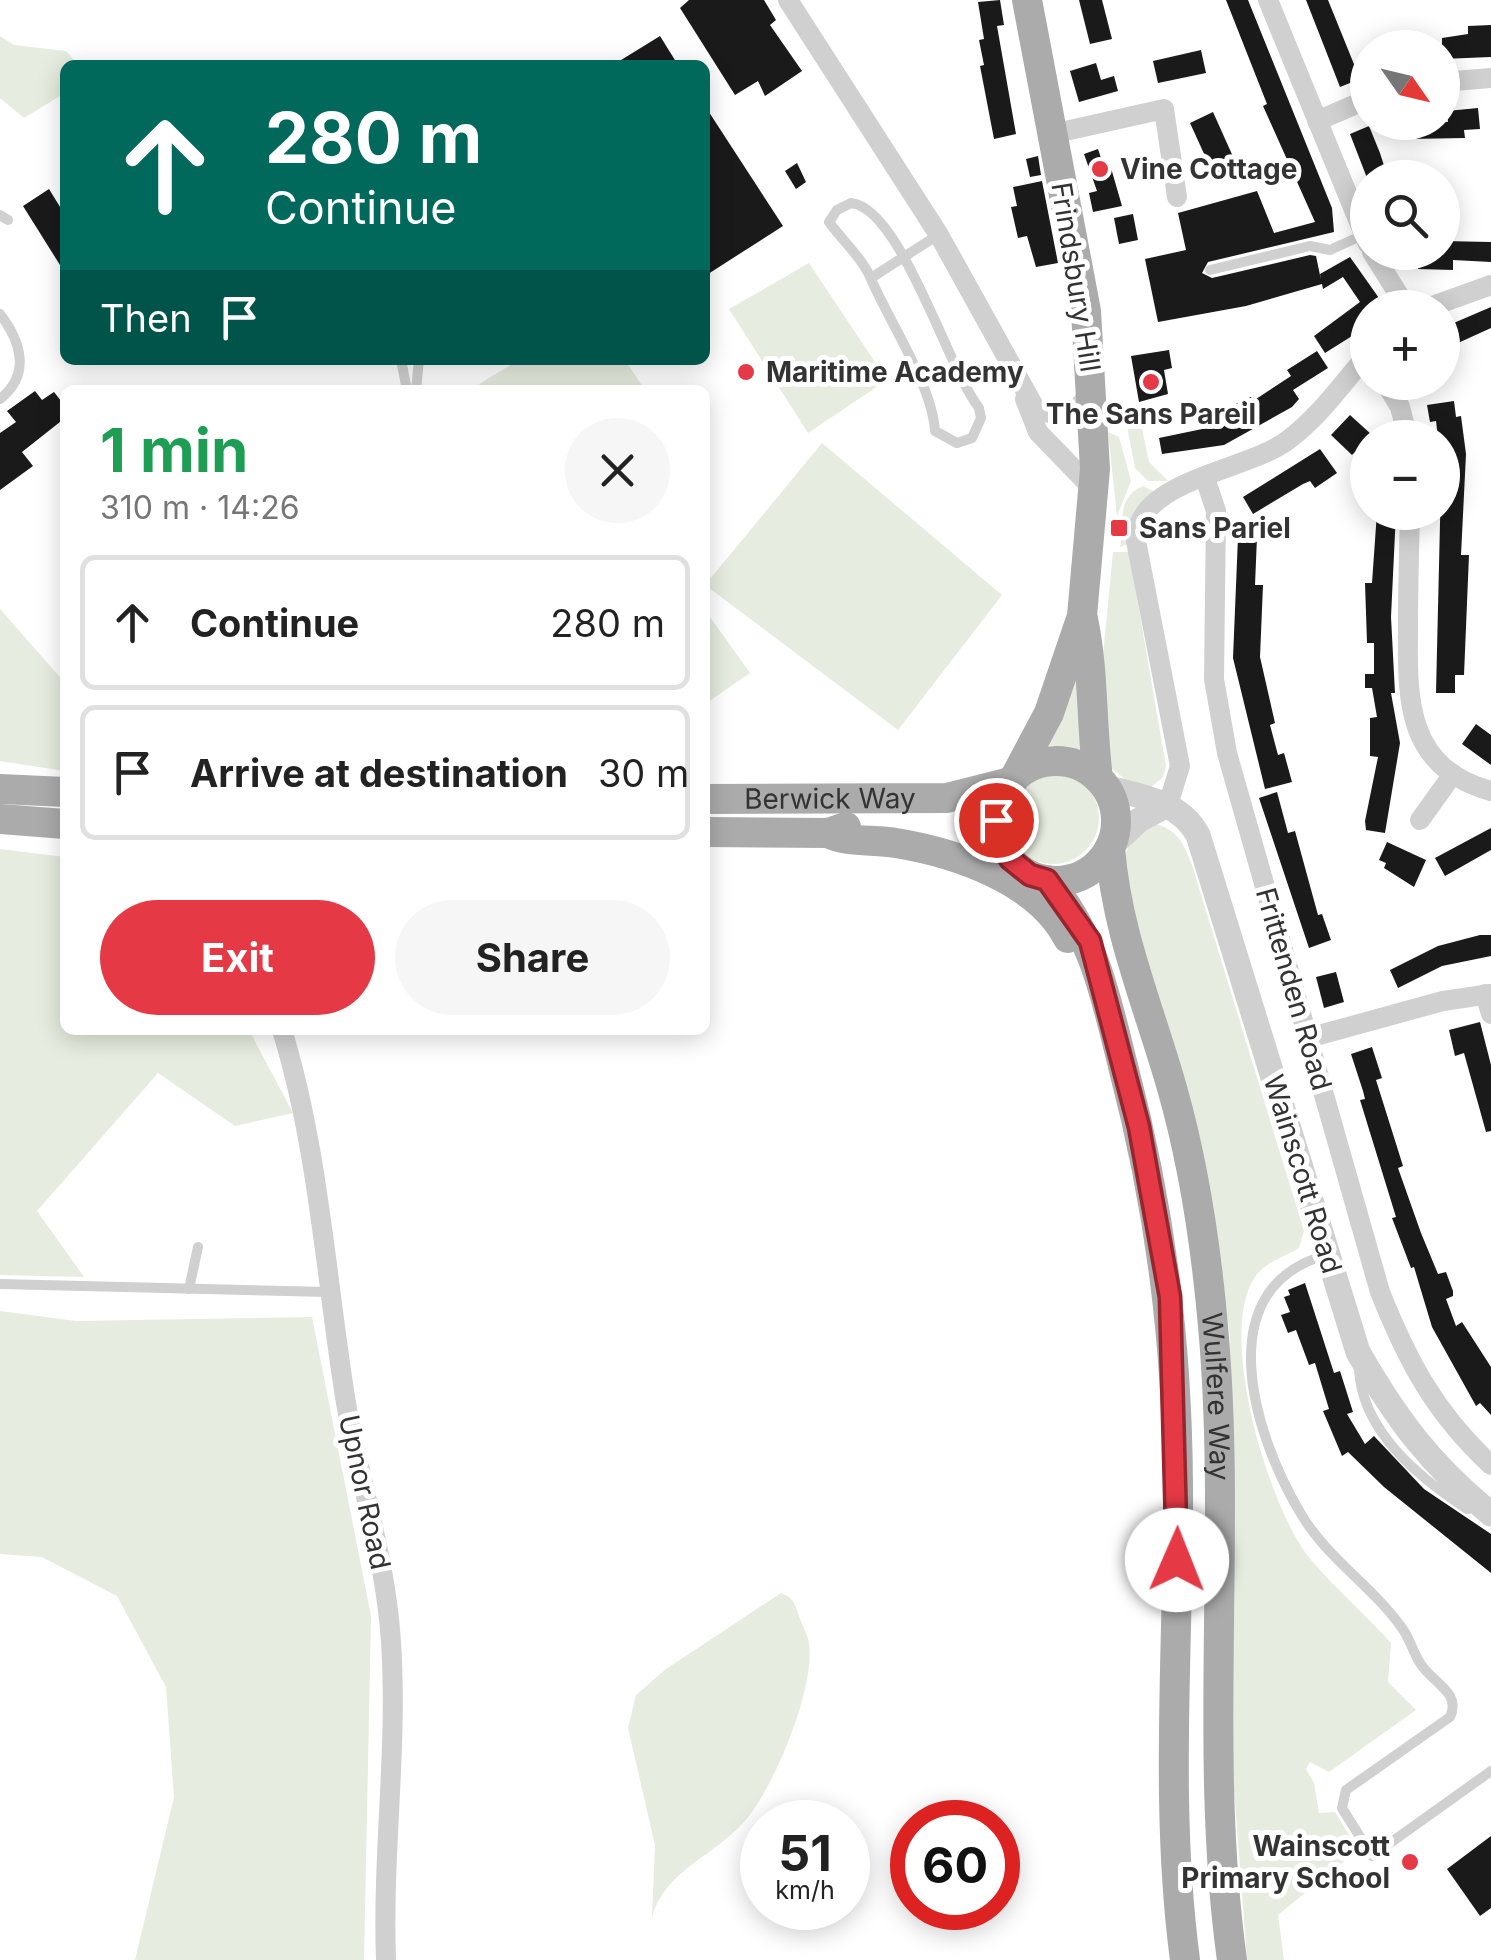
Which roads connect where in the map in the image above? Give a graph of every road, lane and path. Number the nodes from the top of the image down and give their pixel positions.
1 (788, 0) edge
2 (1027, 0) edge
3 (1268, 0) edge
4 (1491, 78) edge
5 (1460, 81) edge
6 (1350, 107) edge
7 (1318, 121) junction
8 (1052, 134) junction
9 (1177, 197) dead end
10 (1350, 200) edge
11 (939, 235) junction
12 (1350, 246) edge
13 (904, 260) junction
14 (1210, 270) dead end
15 (871, 278) junction
16 (1491, 285) edge
17 (1460, 296) edge
18 (0, 314) edge
19 (1017, 378) junction
20 (1350, 378) edge
21 (1093, 386) junction
22 (0, 398) edge
23 (1205, 478) junction
24 (1094, 491) junction
25 (1410, 530) edge
26 (1082, 616) junction
27 (1453, 774) junction
28 (1012, 780) junction
29 (1102, 782) junction
30 (0, 789) edge
31 (60, 792) edge
32 (1491, 792) edge
33 (710, 798) edge
34 (1166, 808) junction
35 (0, 819) edge
36 (1420, 820) dead end
37 (60, 824) edge
38 (710, 832) edge
39 (828, 833) junction
40 (1110, 847) junction
41 (1033, 874) junction
42 (1489, 1001) edge
43 (283, 1035) edge
44 (1308, 1038) junction
45 (1139, 1127) junction
46 (198, 1246) dead end
47 (1327, 1255) junction
48 (0, 1284) edge
49 (189, 1288) junction
50 (328, 1292) junction
51 (1491, 1464) edge
52 (1486, 1510) edge
53 (1491, 1770) edge
54 (386, 1960) edge
55 (1185, 1960) edge
56 (1232, 1960) edge

1 - 11 street
2 - 8 main road, Frindsbury Hill
3 - 7 street
4 - 5 street
6 - 7 street
7 - 10 street
8 - 9 street
8 - 21 main road, Frindsbury Hill
11 - 13 lane
11 - 19 street
12 - 14 lane
13 - 15 lane
13 - 15 lane
13 - 15 lane
16 - 17 street
18 - 22 lane
19 - 21 street
19 - 24 street
20 - 23 street
21 - 24 main road, Frindsbury Hill
23 - 34 street
23 - 44 street, Frittenden Road
24 - 26 main road, Frindsbury Hill
25 - 27 street
26 - 28 main road, Frindsbury Hill
26 - 29 main road, Frindsbury Hill
27 - 32 street
27 - 36 street
28 - 29 main road
28 - 33 main road, Berwick Way
28 - 41 main road
29 - 34 street, Wainscott Road
29 - 40 main road
30 - 31 main road
34 - 40 street
34 - 47 street, Wainscott Road
35 - 37 main road
38 - 39 main road, Berwick Way
39 - 41 main road, Berwick Way
39 - 45 main road
40 - 41 main road
40 - 56 main road, Wulfere Way
41 - 45 main road, Wulfere Way
42 - 44 street
43 - 50 street, Upnor Road
44 - 51 street, Frittenden Road
45 - 55 main road, Wulfere Way
46 - 49 lane
47 - 52 street, Wainscott Road
47 - 53 lane
48 - 49 lane
49 - 50 lane
50 - 54 street, Upnor Road

